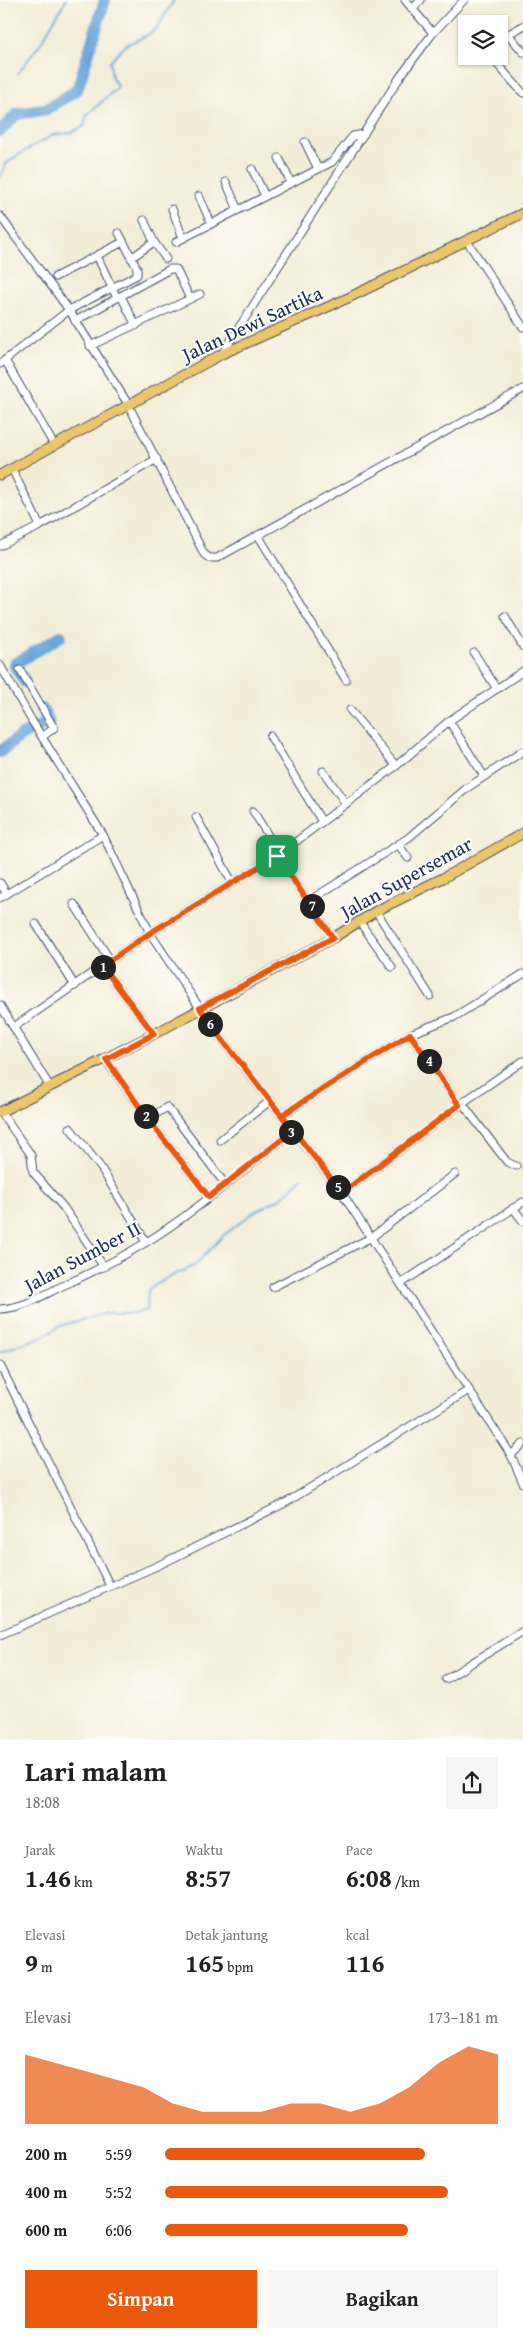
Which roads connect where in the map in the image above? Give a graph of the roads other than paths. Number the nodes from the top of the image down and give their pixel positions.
1 (405, 0) edge
2 (421, 0) edge
3 (464, 0) edge
4 (412, 9) junction
5 (523, 26) edge
6 (433, 33) junction
7 (508, 34) joint
8 (523, 52) edge
9 (498, 65) edge
10 (523, 94) edge
11 (364, 134) junction
12 (305, 142) dead end
13 (279, 158) dead end
14 (252, 168) dead end
15 (318, 170) junction
16 (226, 182) dead end
17 (291, 183) junction
18 (199, 196) dead end
19 (265, 196) junction
20 (172, 210) dead end
21 (238, 210) junction
22 (523, 213) edge
23 (0, 216) edge
24 (144, 220) dead end
25 (211, 223) junction
26 (119, 233) dead end
27 (183, 238) junction
28 (466, 241) junction
29 (123, 242) junction
30 (154, 242) junction
31 (176, 242) dead end
32 (97, 256) junction
33 (131, 258) junction
34 (166, 259) dead end
35 (55, 277) dead end
36 (112, 287) junction
37 (200, 294) dead end
38 (119, 297) junction
39 (190, 299) junction
40 (68, 310) junction
41 (75, 321) junction
42 (136, 326) junction
43 (523, 327) edge
44 (90, 346) junction
45 (222, 354) junction
46 (3, 362) edge
47 (523, 389) edge
48 (128, 404) junction
49 (54, 445) junction
50 (157, 459) junction
51 (12, 469) junction
52 (0, 475) edge
53 (40, 526) junction
54 (258, 535) junction
55 (0, 546) edge
56 (505, 616) dead end
57 (523, 647) edge
58 (474, 653) dead end
59 (0, 665) edge
60 (20, 670) dead end
61 (523, 670) edge
62 (346, 680) dead end
63 (497, 689) junction
64 (350, 710) dead end
65 (449, 721) junction
66 (40, 735) junction
67 (270, 736) dead end
68 (523, 751) edge
69 (396, 766) junction
70 (324, 771) dead end
71 (484, 776) junction
72 (346, 804) junction
73 (253, 811) dead end
74 (196, 817) dead end
75 (322, 822) junction
76 (523, 832) edge
77 (103, 835) junction
78 (398, 844) junction
79 (278, 855) junction
80 (408, 858) dead end
81 (232, 882) junction
82 (0, 883) edge
83 (3, 896) edge
84 (309, 901) junction
85 (74, 904) dead end
86 (376, 911) junction
87 (359, 921) junction
88 (36, 924) dead end
89 (150, 933) junction
90 (333, 938) junction
91 (110, 960) junction
92 (102, 966) junction
93 (392, 967) dead end
94 (523, 974) edge
95 (75, 986) junction
96 (430, 996) dead end
97 (0, 1005) edge
98 (200, 1008) junction
99 (14, 1027) junction
100 (154, 1034) junction
101 (410, 1034) junction
102 (106, 1059) junction
103 (523, 1061) edge
104 (50, 1086) junction
105 (270, 1101) junction
106 (461, 1104) junction
107 (0, 1111) edge
108 (282, 1115) junction
109 (148, 1119) junction
110 (70, 1128) dead end
111 (294, 1130) junction
112 (220, 1140) dead end
113 (516, 1166) dead end
114 (455, 1174) dead end
115 (225, 1184) junction
116 (342, 1193) junction
117 (209, 1197) junction
118 (523, 1202) edge
119 (513, 1208) junction
120 (523, 1222) edge
121 (372, 1237) junction
122 (146, 1242) junction
123 (104, 1267) junction
124 (402, 1283) junction
125 (272, 1287) dead end
126 (0, 1310) edge
127 (0, 1365) edge
128 (469, 1390) junction
129 (523, 1444) edge
130 (511, 1455) junction
131 (523, 1483) edge
132 (110, 1586) junction
133 (523, 1631) edge
134 (0, 1635) edge
135 (446, 1679) dead end

1 - 4 street
2 - 4 street
3 - 6 street
4 - 6 street
5 - 7 street
6 - 11 street
7 - 8 street
9 - 10 street
11 - 15 street
11 - 45 street
12 - 15 street
13 - 17 street
14 - 19 street
15 - 17 street
16 - 21 street
17 - 19 street
18 - 25 street
19 - 21 street
20 - 27 street
21 - 25 street
22 - 28 main road, Jalan Dewi Sartika
23 - 40 street
24 - 30 street
25 - 27 street
26 - 29 street
27 - 31 street
28 - 43 street
28 - 45 main road, Jalan Dewi Sartika
29 - 32 street
29 - 33 street
30 - 33 street
30 - 34 street
32 - 35 street
32 - 36 street
33 - 36 street
36 - 38 street
36 - 40 street
37 - 39 street
38 - 39 street
38 - 41 street
38 - 42 street
39 - 42 street
40 - 41 street
40 - 46 street
41 - 44 street
42 - 44 street
44 - 48 street
45 - 48 main road, Jalan Dewi Sartika
46 - 49 street
47 - 54 street
48 - 49 main road, Jalan Dewi Sartika
48 - 50 street
49 - 51 main road, Jalan Dewi Sartika
50 - 53 street
50 - 54 street
51 - 52 main road, Jalan Dewi Sartika
51 - 53 street
53 - 55 street
54 - 62 street
56 - 57 street
58 - 63 street
59 - 66 street
60 - 66 street
61 - 63 street
63 - 65 street
64 - 69 street
65 - 69 street
65 - 71 street
66 - 77 street
67 - 75 street
68 - 71 street
69 - 72 street
70 - 72 street
71 - 78 street
72 - 75 street
73 - 79 street
74 - 81 street
75 - 79 street
76 - 86 main road, Jalan Supersemar
77 - 83 street
77 - 89 street
78 - 80 street
78 - 84 street
79 - 81 street
79 - 84 street
81 - 89 street
82 - 83 street
84 - 90 street
85 - 91 street
86 - 87 main road, Jalan Supersemar
86 - 96 street
87 - 90 main road, Jalan Supersemar
87 - 93 street
88 - 95 street
89 - 91 street
89 - 98 street
90 - 98 main road, Jalan Supersemar
91 - 92 street
92 - 95 street
92 - 100 street
94 - 101 street
95 - 99 street
97 - 99 street
98 - 100 main road, Jalan Supersemar
98 - 105 street
99 - 104 street
100 - 102 main road, Jalan Supersemar
101 - 106 street
101 - 108 street
102 - 104 main road, Jalan Supersemar
102 - 109 street
103 - 106 street
104 - 107 main road, Jalan Supersemar
105 - 108 street
105 - 112 street
106 - 113 street
106 - 116 street
107 - 123 street
108 - 111 street
109 - 115 street
109 - 117 street
110 - 122 street
111 - 115 street, Jalan Sumber II
111 - 116 street
114 - 121 street
115 - 117 street, Jalan Sumber II
116 - 121 street
117 - 122 street, Jalan Sumber II
118 - 119 street
119 - 120 street
119 - 124 street
121 - 124 street
121 - 125 street
122 - 123 street, Jalan Sumber II
123 - 126 street, Jalan Sumber II
124 - 128 street
127 - 132 street
128 - 130 street
128 - 132 street
129 - 130 street
130 - 131 street
132 - 134 street
133 - 135 street

